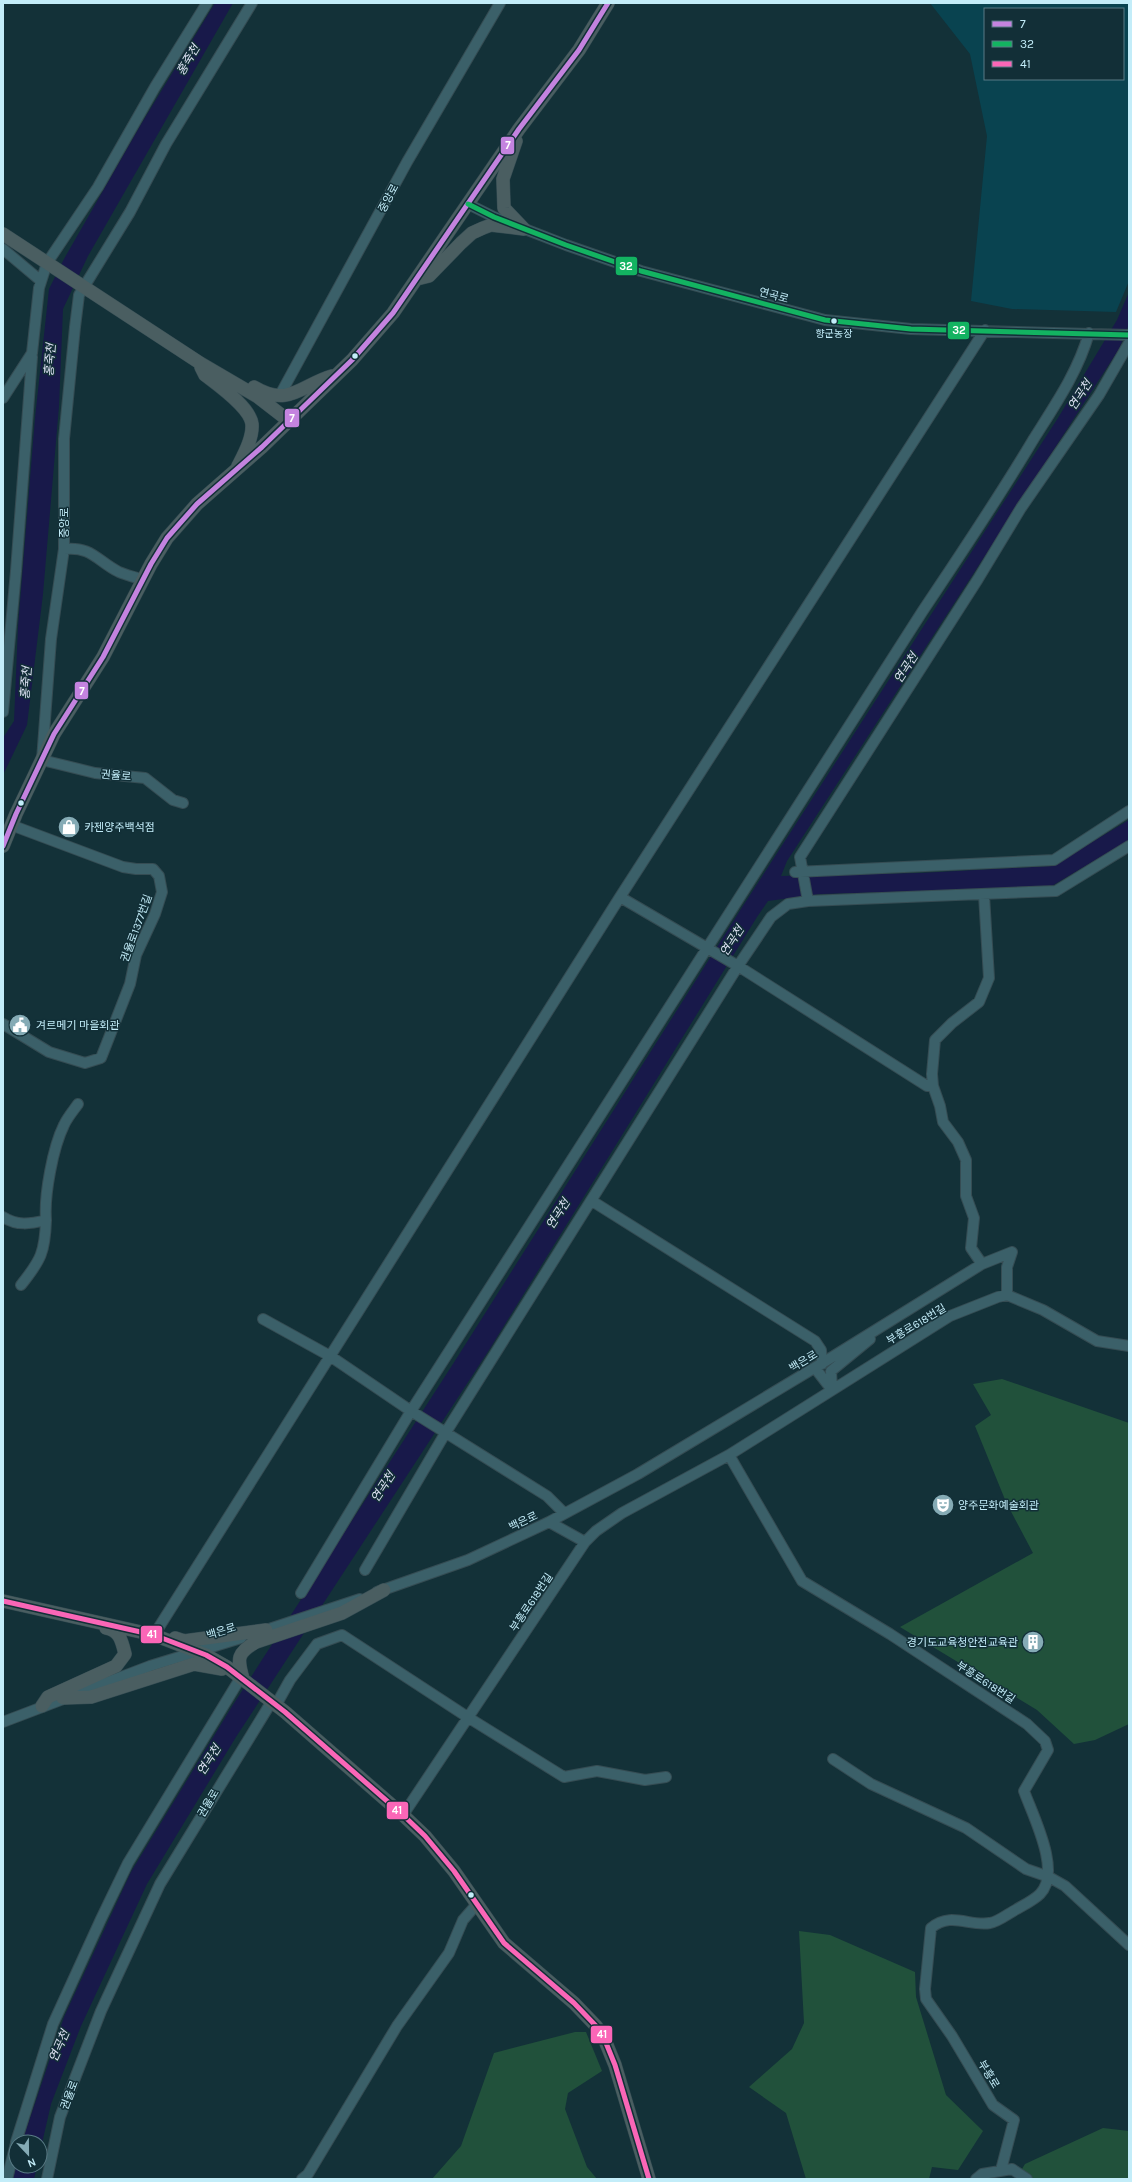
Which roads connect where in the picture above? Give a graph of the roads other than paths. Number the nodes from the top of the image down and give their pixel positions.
1 (207, 3) edge
2 (252, 3) edge
3 (500, 3) edge
4 (608, 3) edge
5 (519, 129) junction
6 (468, 204) junction
7 (524, 229) junction
8 (3, 234) edge
9 (3, 249) edge
10 (50, 265) junction
11 (417, 279) junction
12 (41, 281) junction
13 (83, 286) junction
14 (985, 330) junction
15 (1089, 333) junction
16 (1129, 334) edge
17 (1129, 343) edge
18 (32, 353) junction
19 (200, 363) junction
20 (336, 375) junction
21 (280, 395) junction
22 (3, 398) edge
23 (289, 421) junction
24 (236, 471) junction
25 (64, 549) junction
26 (143, 580) junction
27 (3, 712) edge
28 (42, 760) junction
29 (183, 803) dead end
30 (1129, 811) edge
31 (11, 824) junction
32 (3, 846) edge
33 (1129, 846) edge
34 (799, 872) junction
35 (984, 896) junction
36 (620, 897) junction
37 (808, 901) junction
38 (706, 948) junction
39 (738, 966) junction
40 (3, 1024) edge
41 (933, 1086) junction
42 (78, 1104) dead end
43 (592, 1201) junction
44 (3, 1217) edge
45 (46, 1220) junction
46 (982, 1264) junction
47 (21, 1285) dead end
48 (1007, 1295) junction
49 (896, 1317) junction
50 (263, 1319) dead end
51 (1129, 1346) edge
52 (330, 1356) junction
53 (818, 1366) junction
54 (832, 1390) junction
55 (411, 1411) junction
56 (446, 1432) junction
57 (729, 1455) junction
58 (564, 1513) junction
59 (549, 1522) junction
60 (585, 1542) junction
61 (365, 1570) dead end
62 (384, 1590) joint
63 (301, 1593) dead end
64 (3, 1601) edge
65 (341, 1609) junction
66 (52, 1613) junction
67 (156, 1633) junction
68 (268, 1634) junction
69 (195, 1651) junction
70 (241, 1677) junction
71 (63, 1698) junction
72 (274, 1703) junction
73 (42, 1706) junction
74 (469, 1718) junction
75 (3, 1722) edge
76 (833, 1759) dead end
77 (666, 1777) dead end
78 (403, 1815) junction
79 (1049, 1877) junction
80 (477, 1904) junction
81 (1129, 1945) edge
82 (19, 2134) edge
83 (1001, 2170) junction
84 (47, 2179) edge
85 (302, 2179) edge
86 (648, 2179) edge
87 (976, 2179) edge
88 (1027, 2179) edge

1 - 10 street
2 - 13 street, 중앙로
3 - 21 street, 중앙로
4 - 5 main road
5 - 6 main road
5 - 7 main road
6 - 7 street, 연곡로
6 - 11 main road
7 - 11 main road
7 - 14 street, 연곡로
8 - 10 main road
9 - 12 street
10 - 12 street
10 - 13 main road
11 - 20 main road
12 - 18 street
13 - 19 main road
13 - 25 street, 중앙로
14 - 15 street, 연곡로
14 - 36 street
15 - 16 street, 연곡로
15 - 38 street
17 - 34 street
18 - 22 street
18 - 27 street
19 - 21 main road
19 - 23 main road
19 - 24 main road
20 - 21 main road
20 - 23 main road
23 - 24 main road
24 - 26 main road
25 - 26 street
25 - 28 street, 중앙로
26 - 28 main road
28 - 29 street, 권율로
28 - 31 main road
30 - 34 street
31 - 32 main road
31 - 40 street, 권율로1377번길
33 - 35 street
34 - 37 street
35 - 37 street
35 - 41 street
36 - 38 street
36 - 52 street
37 - 39 street
38 - 39 street
38 - 55 street
39 - 41 street
39 - 43 street
41 - 46 street
42 - 45 street
43 - 53 street
43 - 56 street
44 - 45 street
45 - 47 street
46 - 48 street, 백은로
46 - 49 street, 백은로
48 - 51 street
48 - 54 street, 부흥로618번길
49 - 53 street, 백은로
49 - 54 street
50 - 52 street
52 - 55 street
52 - 67 street
53 - 54 street
53 - 58 street, 백은로
54 - 57 street, 부흥로618번길
55 - 56 street
55 - 63 street
56 - 58 street
56 - 61 street
57 - 60 street, 부흥로618번길
57 - 79 street, 부흥로618번길
58 - 59 street, 백은로
59 - 60 street
59 - 62 street, 백은로
60 - 74 street, 부흥로618번길
62 - 65 main road
64 - 66 main road
65 - 68 main road
65 - 68 street, 백은로
66 - 67 main road
66 - 73 main road
67 - 68 main road
67 - 69 main road
68 - 69 street, 백은로
68 - 70 main road
69 - 70 main road
69 - 71 street, 백은로
70 - 71 main road
70 - 72 main road
70 - 82 street
71 - 73 street, 백은로
72 - 74 street, 권율로
72 - 78 main road
72 - 84 street, 권율로
73 - 75 street, 백은로
74 - 77 street
74 - 78 street, 부흥로618번길
76 - 79 street
78 - 80 main road
79 - 81 street
79 - 83 street, 부흥로
80 - 85 street
80 - 86 main road
83 - 87 street
83 - 88 street

